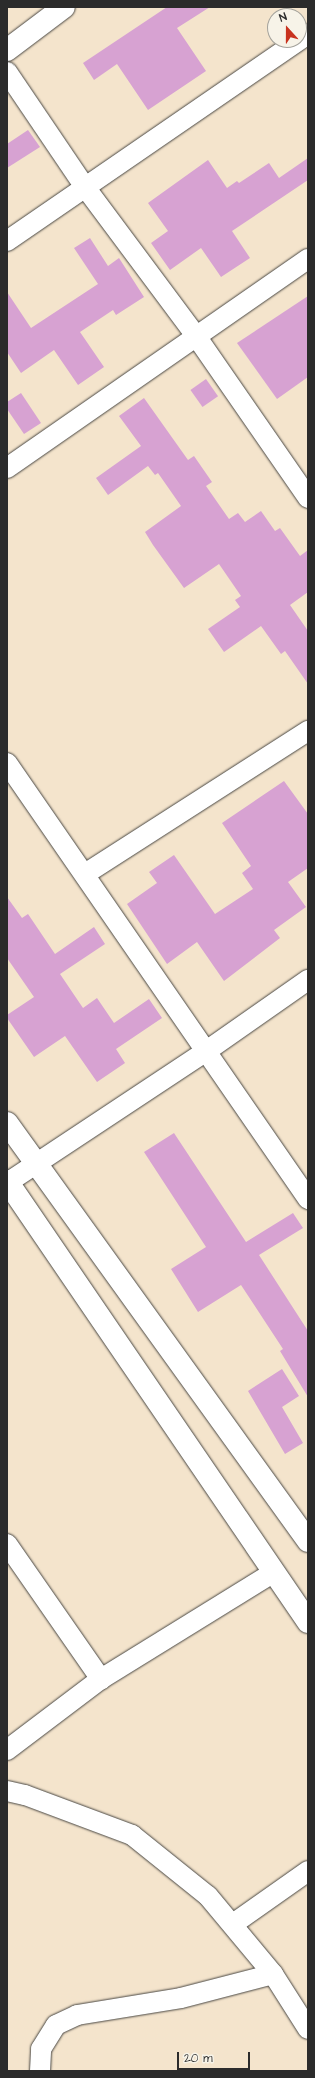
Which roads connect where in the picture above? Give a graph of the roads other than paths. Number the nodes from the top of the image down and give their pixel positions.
1 (64, 7) edge
2 (308, 34) edge
3 (7, 50) edge
4 (7, 72) edge
5 (85, 187) junction
6 (7, 241) edge
7 (308, 258) edge
8 (196, 336) junction
9 (7, 468) edge
10 (308, 498) edge
11 (308, 731) edge
12 (7, 763) edge
13 (85, 874) junction
14 (308, 980) edge
15 (205, 1052) junction
16 (7, 1123) edge
17 (37, 1163) junction
18 (7, 1182) edge
19 (308, 1199) edge
20 (308, 1541) edge
21 (7, 1544) edge
22 (274, 1572) junction
23 (308, 1622) edge
24 (101, 1679) junction
25 (7, 1750) edge
26 (7, 1791) edge
27 (308, 1871) edge
28 (232, 1924) junction
29 (273, 1974) junction
30 (308, 2029) edge
31 (40, 2071) edge

1 - 3 main road
2 - 5 street
4 - 5 street
5 - 6 street
5 - 8 street
7 - 8 street
8 - 9 street
8 - 10 street
11 - 13 street
12 - 13 street
13 - 15 street
14 - 15 street
15 - 17 street
15 - 19 street
16 - 17 main road
17 - 18 street
17 - 20 main road
18 - 22 main road
21 - 24 street
22 - 23 main road
22 - 24 street
24 - 25 street
26 - 28 street
27 - 28 street
28 - 29 street
29 - 30 street
29 - 31 street

